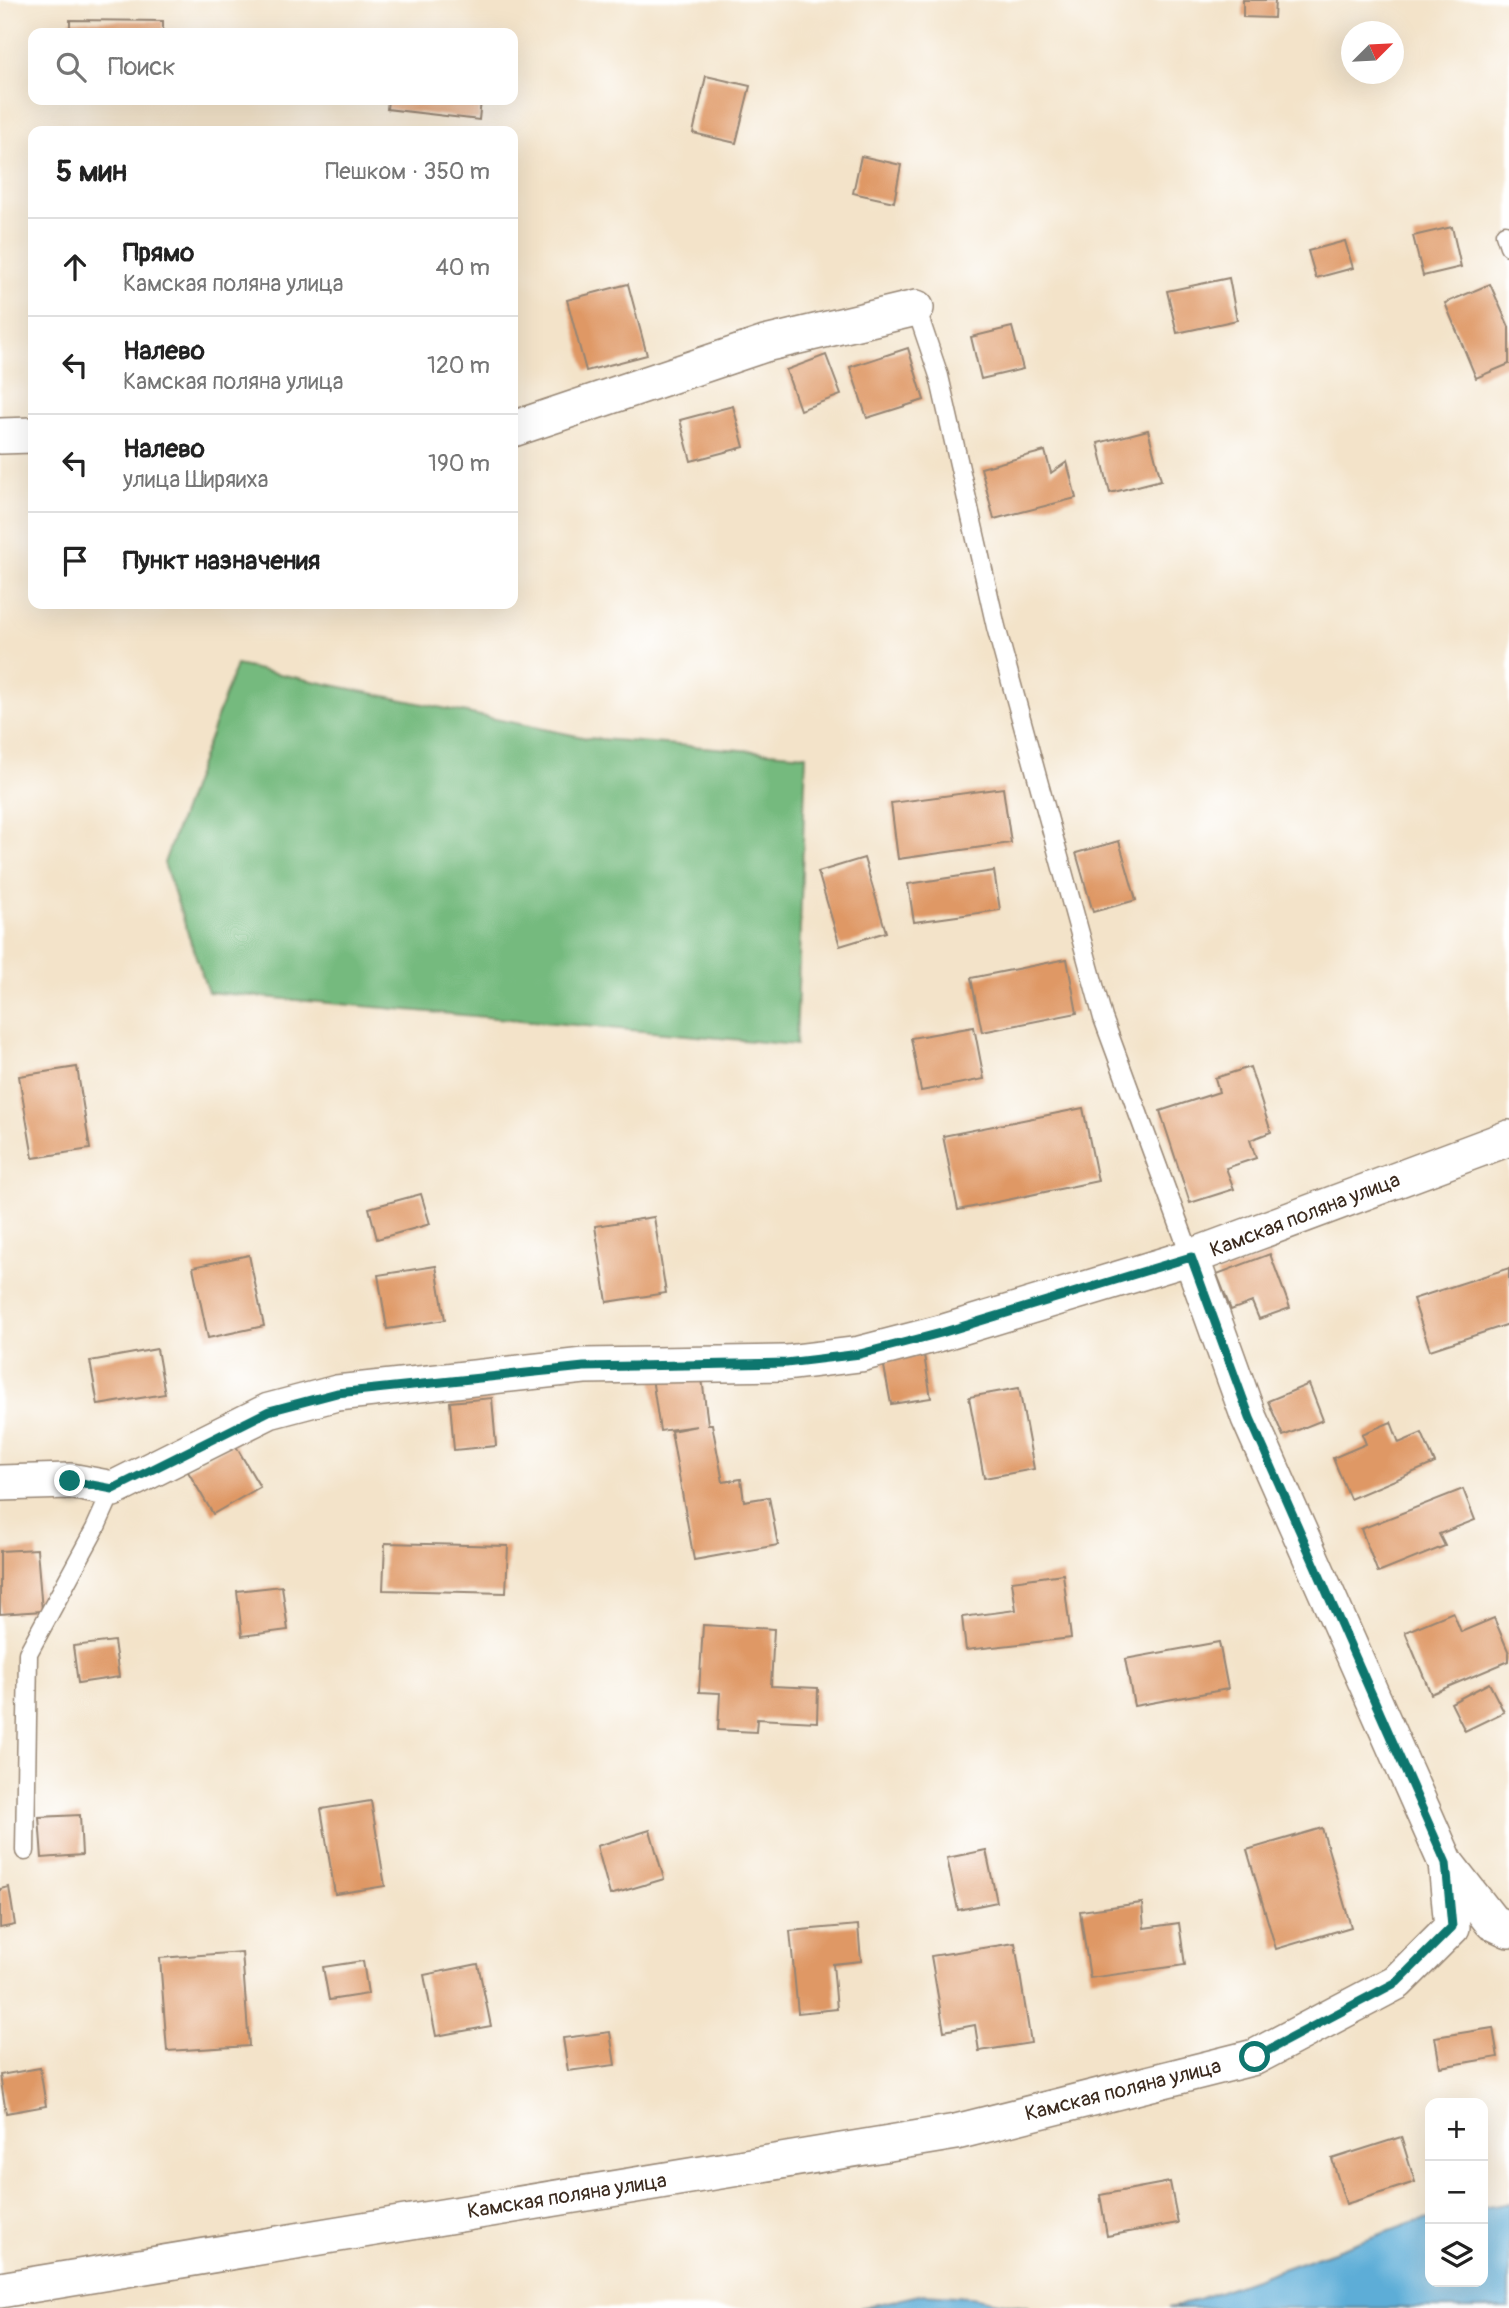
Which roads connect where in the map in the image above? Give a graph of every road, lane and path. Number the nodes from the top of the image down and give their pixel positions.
1 (916, 308) joint
2 (518, 427) edge
3 (28, 435) edge
4 (0, 436) edge
5 (1509, 1138) edge
6 (1191, 1257) junction
7 (0, 1483) edge
8 (113, 1489) junction
9 (25, 1851) dead end
10 (1446, 1863) junction
11 (1509, 1930) edge
12 (0, 2290) edge

1 - 2 street
1 - 6 lane
3 - 4 street
5 - 6 street, Камская поляна улица
6 - 8 street
6 - 10 street, Камская поляна улица
7 - 8 street
8 - 9 lane
10 - 11 street
10 - 12 street, Камская поляна улица

